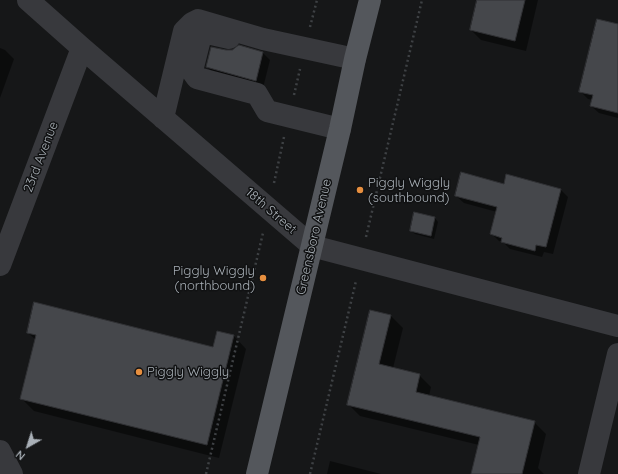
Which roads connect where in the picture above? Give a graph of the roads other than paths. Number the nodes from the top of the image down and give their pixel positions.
1 (28, 0) edge
2 (370, 0) edge
3 (263, 38) junction
4 (82, 48) junction
5 (355, 59) junction
6 (163, 118) junction
7 (340, 129) junction
8 (312, 246) junction
9 (0, 265) edge
10 (618, 326) edge
11 (618, 354) edge
12 (0, 451) edge
13 (12, 474) edge
14 (257, 474) edge
15 (589, 474) edge

1 - 4 street, 18th Street
2 - 5 main road, Greensboro Avenue
3 - 5 street
3 - 6 street
3 - 7 street
4 - 6 street, 18th Street
4 - 9 street, 23rd Avenue
5 - 7 main road, Greensboro Avenue
6 - 8 street, 18th Street
7 - 8 main road, Greensboro Avenue
8 - 10 street, 18th Street
8 - 14 main road, Greensboro Avenue
11 - 15 street
12 - 13 street

